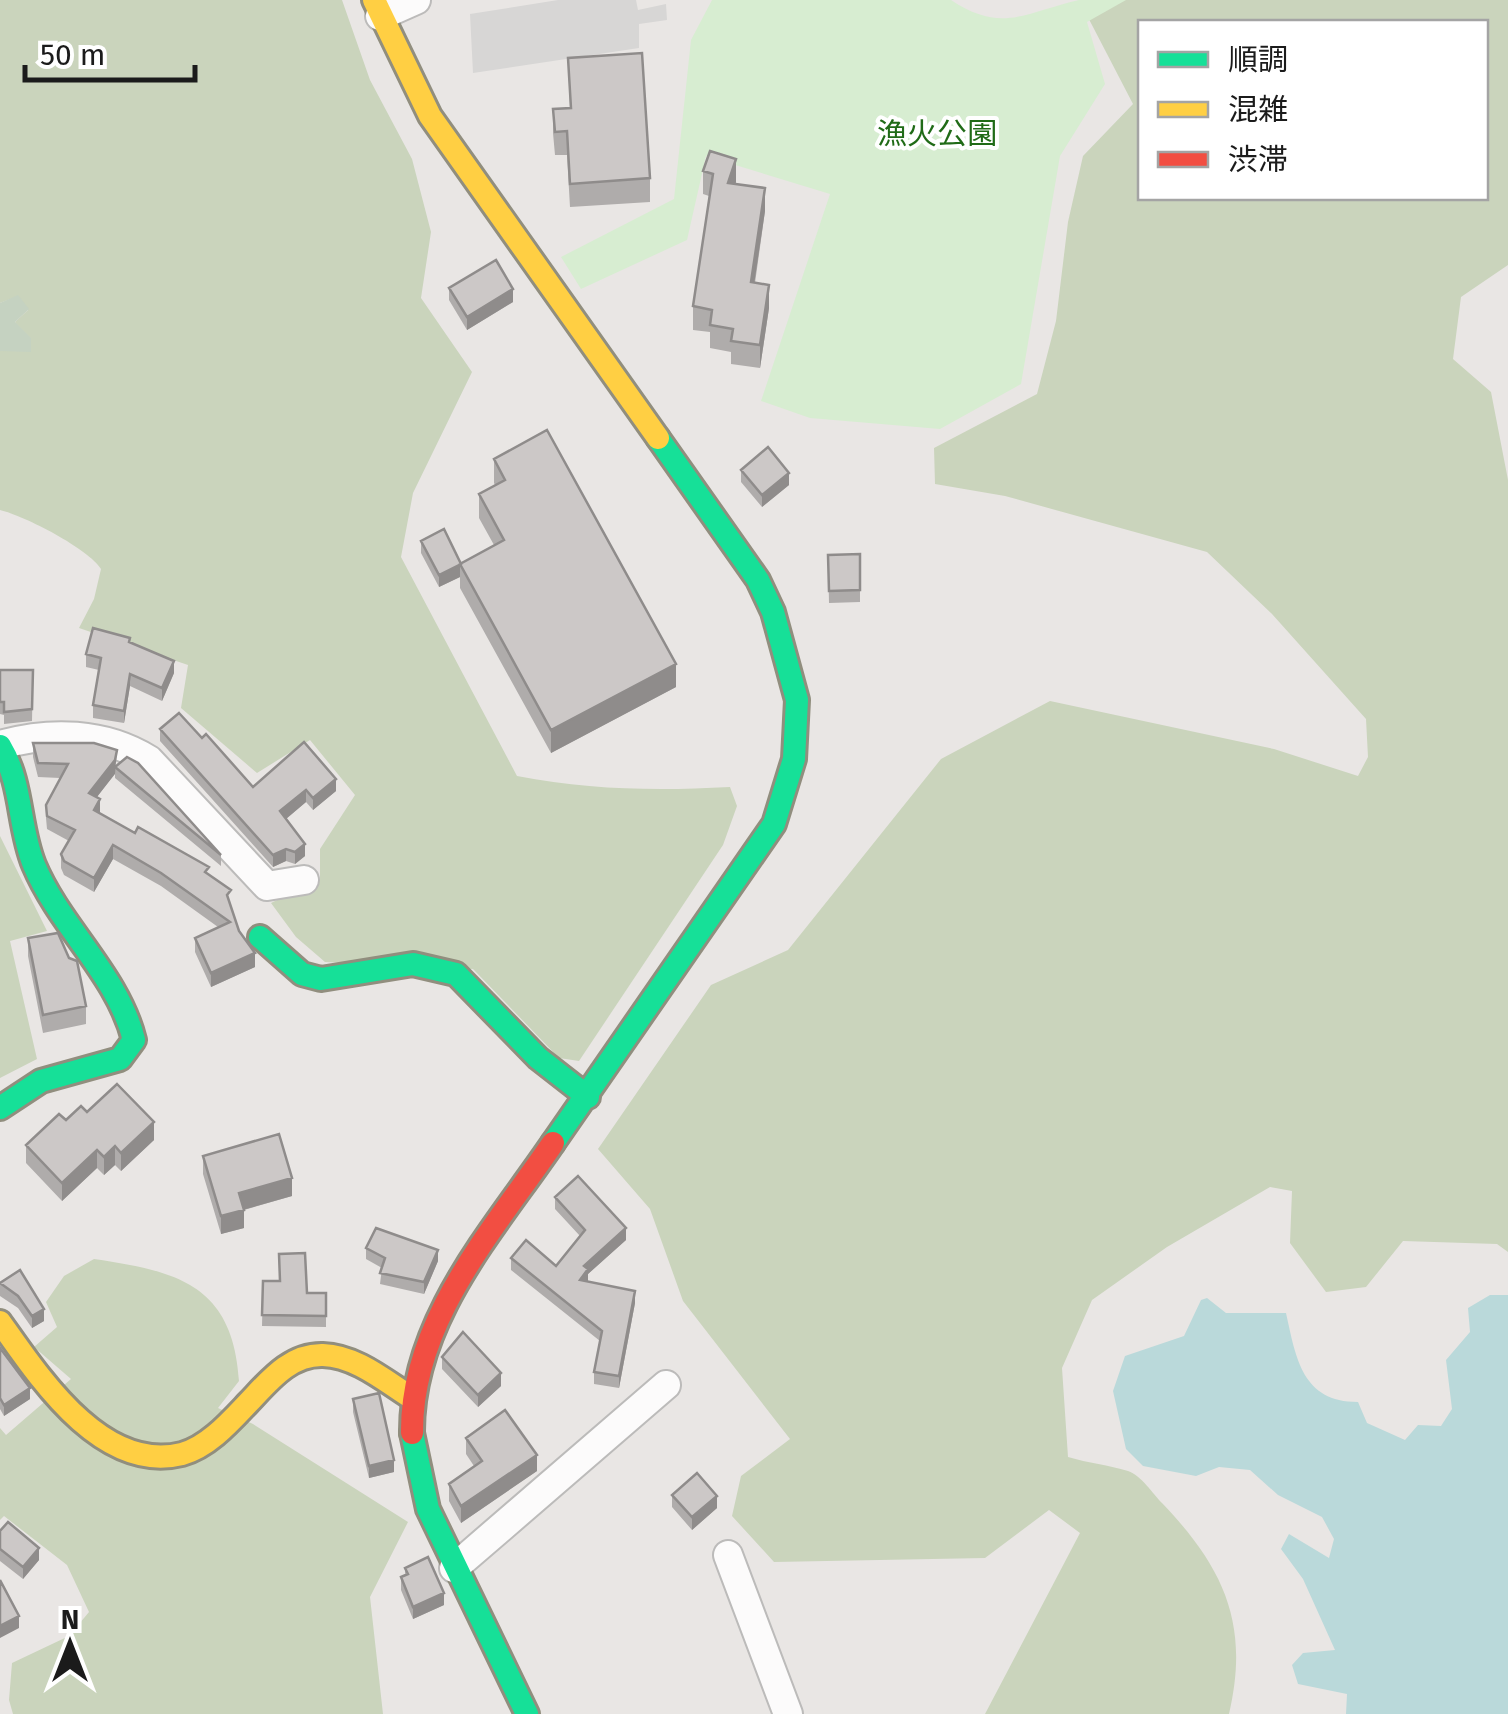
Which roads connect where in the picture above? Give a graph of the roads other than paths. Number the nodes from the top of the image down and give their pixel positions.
1 (416, 0) edge
2 (377, 8) edge
3 (0, 746) edge
4 (304, 880) dead end
5 (260, 937) dead end
6 (588, 1097) junction
7 (0, 1108) edge
8 (0, 1322) edge
9 (666, 1385) dead end
10 (412, 1398) junction
11 (728, 1555) dead end
12 (454, 1568) junction
13 (527, 1714) edge
14 (788, 1714) edge

1 - 2 street
2 - 6 street
3 - 4 street
3 - 7 street
5 - 6 street
6 - 10 street
8 - 10 street
9 - 12 street
10 - 12 street
11 - 14 street
12 - 13 street

